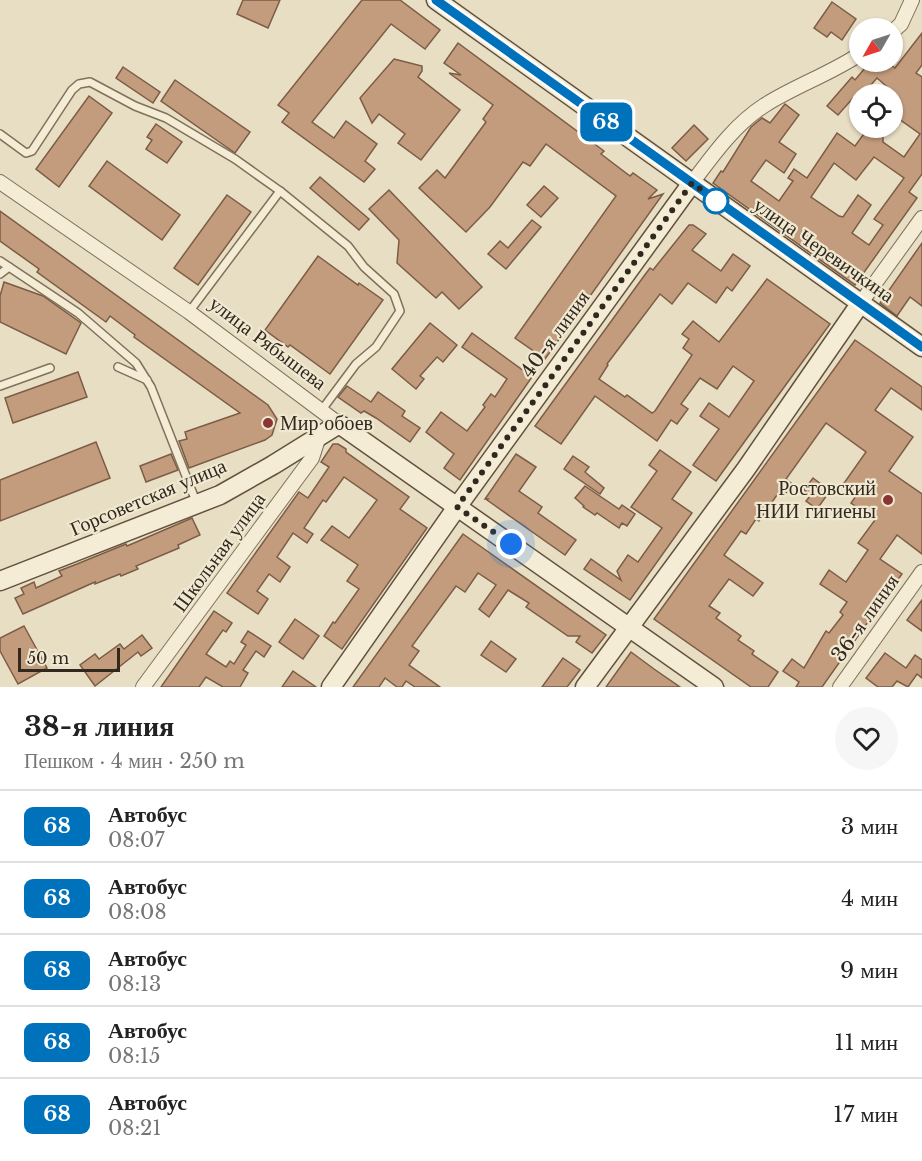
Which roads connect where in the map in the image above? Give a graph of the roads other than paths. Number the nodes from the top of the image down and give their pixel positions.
1 (436, 0) edge
2 (912, 0) edge
3 (903, 20) edge
4 (849, 62) edge
5 (0, 134) edge
6 (0, 182) edge
7 (692, 183) junction
8 (280, 191) junction
9 (922, 218) edge
10 (0, 261) edge
11 (9, 267) junction
12 (0, 274) edge
13 (860, 304) junction
14 (189, 312) junction
15 (922, 347) edge
16 (118, 367) dead end
17 (50, 368) dead end
18 (147, 380) junction
19 (0, 386) edge
20 (321, 411) junction
21 (339, 424) junction
22 (319, 436) junction
23 (197, 504) junction
24 (457, 507) junction
25 (922, 572) edge
26 (0, 581) edge
27 (630, 627) junction
28 (143, 687) edge
29 (331, 687) edge
30 (585, 687) edge
31 (714, 687) edge
32 (840, 687) edge

1 - 7 street, улица Черевичкина
2 - 3 street
4 - 7 street, 40-я линия
5 - 8 lane
6 - 14 street, улица Рябышева
7 - 13 street, улица Черевичкина
7 - 24 street, 40-я линия
8 - 14 lane
8 - 20 lane
9 - 13 street
10 - 11 lane
11 - 12 lane
11 - 18 lane
13 - 15 street, улица Черевичкина
13 - 27 street
14 - 20 street, улица Рябышева
16 - 18 lane
17 - 19 lane
18 - 23 lane
20 - 21 street, улица Рябышева
21 - 22 street, Горсоветская улица
21 - 24 street, улица Рябышева
22 - 23 street, Горсоветская улица
22 - 28 street, Школьная улица
23 - 26 street, Горсоветская улица
24 - 27 street, улица Рябышева
24 - 29 street, 40-я линия
25 - 32 street, 36-я линия
27 - 30 street
27 - 31 street, улица Рябышева

